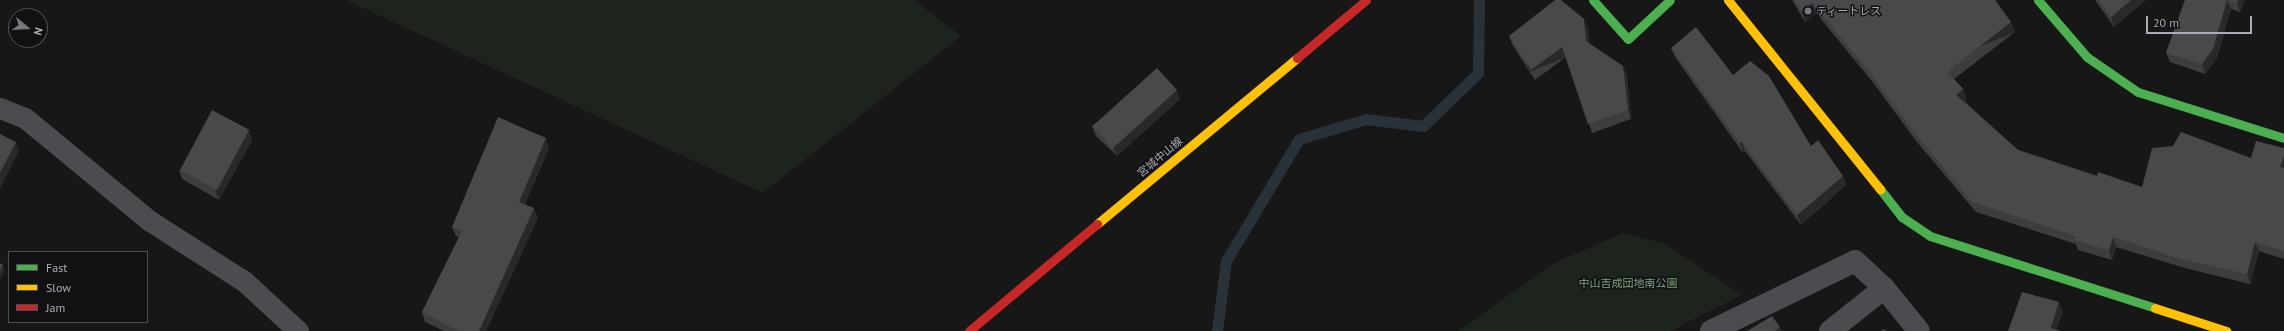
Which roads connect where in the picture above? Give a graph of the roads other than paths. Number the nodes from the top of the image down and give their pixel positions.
1 (1366, 0) edge
2 (1593, 0) edge
3 (1670, 0) edge
4 (1728, 0) edge
5 (2038, 0) edge
6 (0, 108) edge
7 (2284, 138) edge
8 (1884, 288) junction
9 (298, 331) edge
10 (969, 331) edge
11 (1711, 331) edge
12 (1830, 331) edge
13 (1919, 331) edge
14 (2226, 331) edge

1 - 10 street, 宮城中山線
2 - 3 street
4 - 14 street
5 - 7 street
6 - 9 lane
8 - 11 street
8 - 12 street
8 - 13 street

